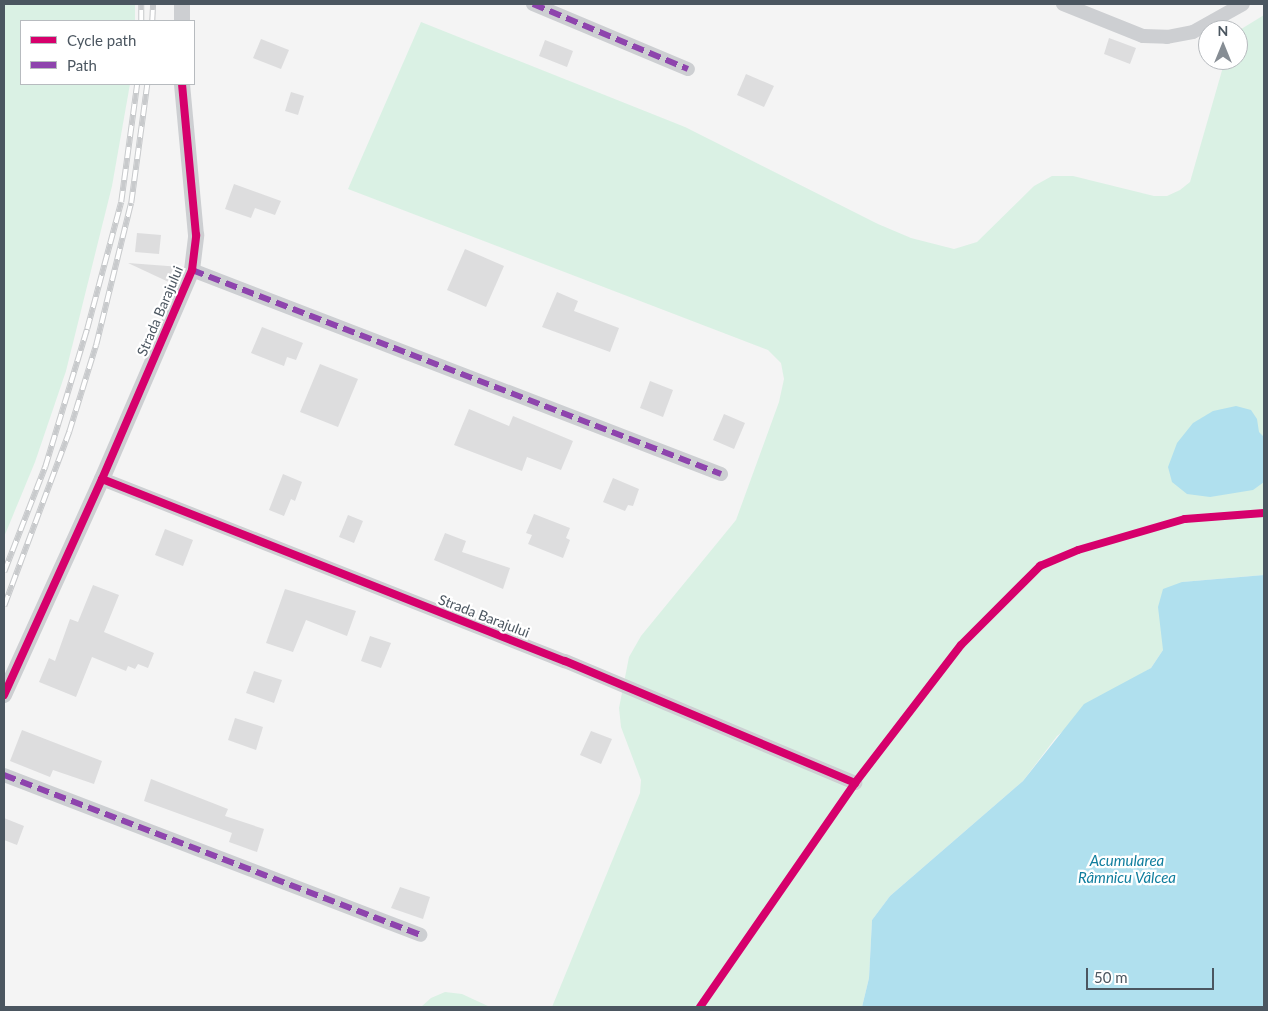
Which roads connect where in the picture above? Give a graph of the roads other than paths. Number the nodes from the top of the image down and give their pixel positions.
1 (182, 4) edge
2 (534, 4) edge
3 (1063, 4) edge
4 (1243, 4) edge
5 (182, 20) edge
6 (688, 69) dead end
7 (182, 85) edge
8 (192, 270) junction
9 (720, 474) dead end
10 (102, 479) junction
11 (4, 695) edge
12 (4, 775) edge
13 (855, 783) dead end
14 (420, 935) dead end

1 - 5 street
2 - 6 street
3 - 4 street
7 - 8 street, Strada Barajului
8 - 9 street
8 - 10 street, Strada Barajului
10 - 11 street, Strada Barajului
10 - 13 street, Strada Barajului
12 - 14 street

